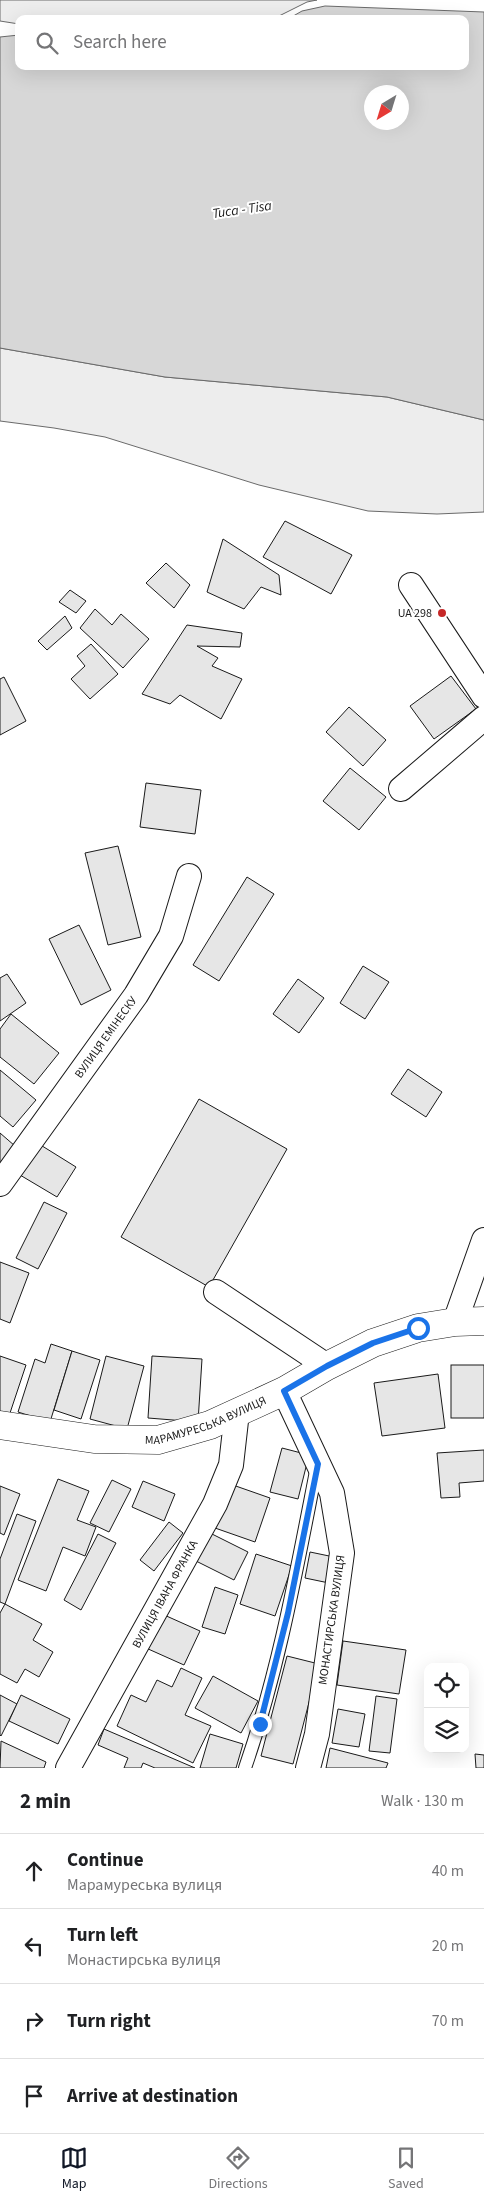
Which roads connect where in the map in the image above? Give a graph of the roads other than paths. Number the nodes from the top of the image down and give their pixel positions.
1 (411, 585) dead end
2 (484, 696) edge
3 (484, 718) edge
4 (401, 789) dead end
5 (188, 876) dead end
6 (0, 1184) edge
7 (484, 1240) edge
8 (216, 1292) dead end
9 (454, 1322) junction
10 (484, 1322) edge
11 (327, 1366) junction
12 (284, 1391) junction
13 (237, 1412) junction
14 (0, 1425) edge
15 (318, 1464) junction
16 (68, 1768) edge
17 (245, 1768) edge
18 (308, 1768) edge

1 - 2 street
3 - 4 street
5 - 6 street, ВУЛИЦЯ ЕМІНЕСКУ
7 - 9 street
8 - 11 street
9 - 10 main road, МАРАМУРЕСЬКА ВУЛИЦЯ
9 - 11 main road, МАРАМУРЕСЬКА ВУЛИЦЯ
11 - 12 main road, МАРАМУРЕСЬКА ВУЛИЦЯ
12 - 13 main road, МАРАМУРЕСЬКА ВУЛИЦЯ
12 - 15 street, МОНАСТИРСЬКА ВУЛИЦЯ
13 - 14 main road, МАРАМУРЕСЬКА ВУЛИЦЯ
13 - 16 street, ВУЛИЦЯ ІВАНА ФРАНКА
15 - 17 lane
15 - 18 street, МОНАСТИРСЬКА ВУЛИЦЯ

